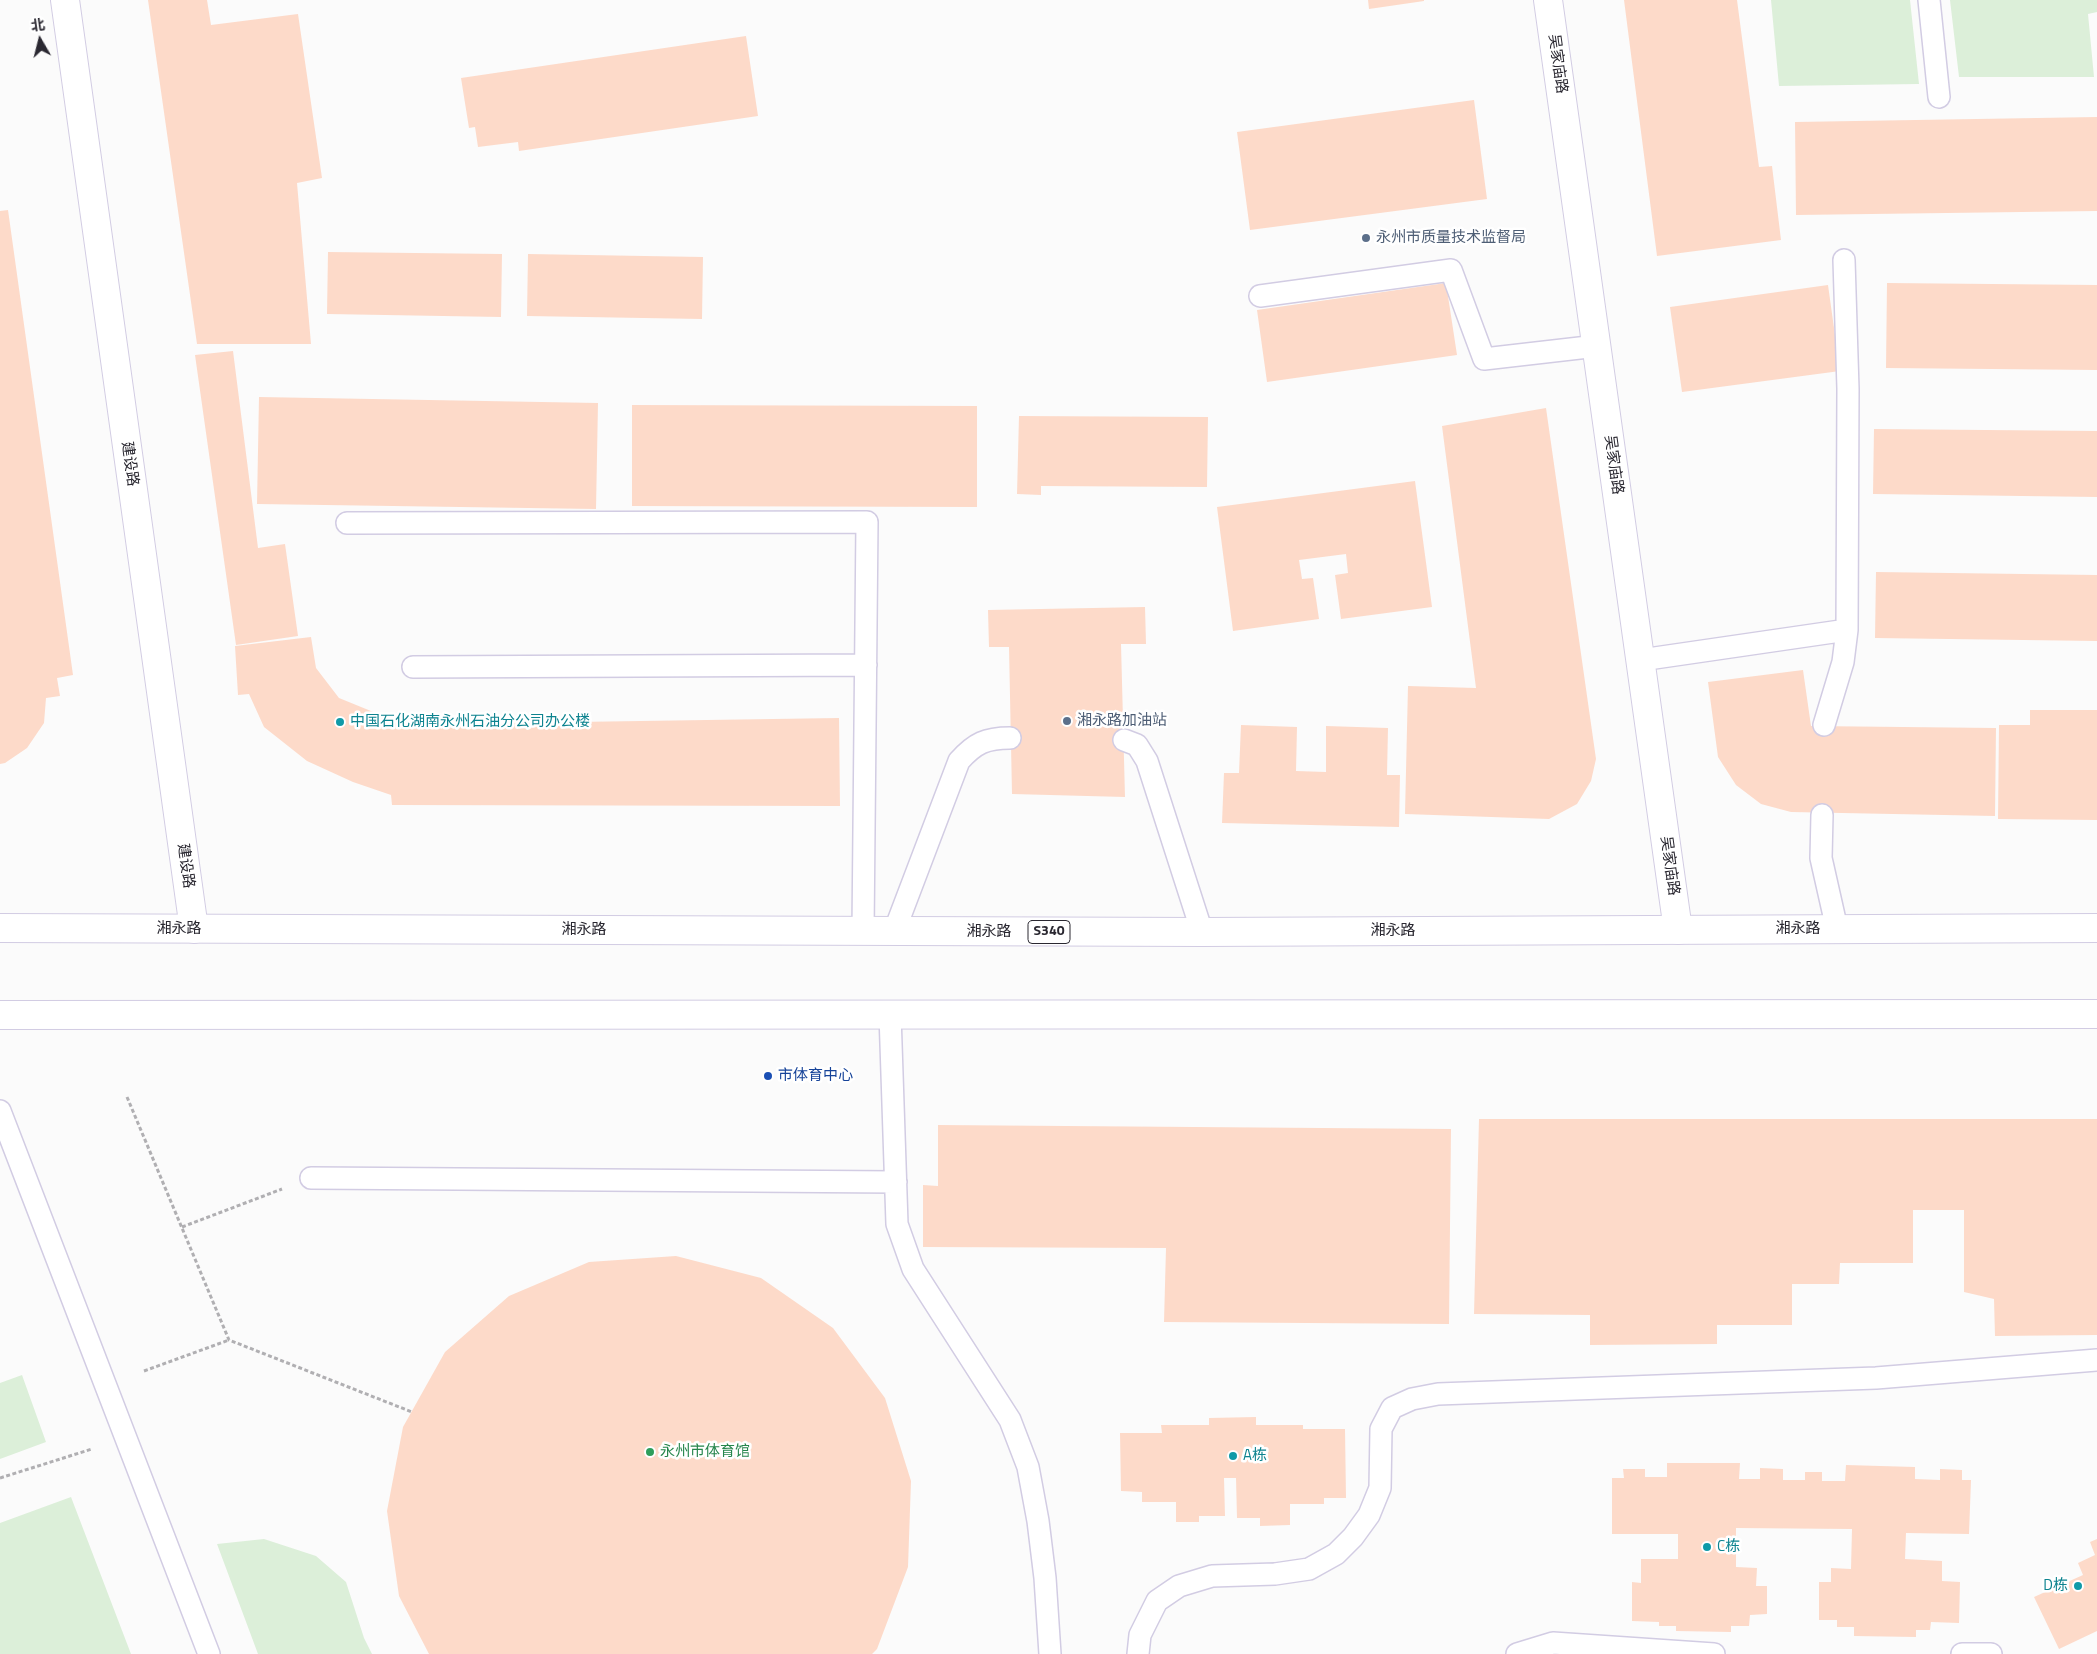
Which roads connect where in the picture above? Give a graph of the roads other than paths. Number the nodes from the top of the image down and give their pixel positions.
1 (65, 0) edge
2 (1548, 0) edge
3 (1929, 0) edge
4 (1939, 97) dead end
5 (1844, 260) dead end
6 (1260, 296) dead end
7 (1597, 346) junction
8 (347, 523) dead end
9 (1846, 630) junction
10 (1641, 660) junction
11 (866, 665) junction
12 (413, 667) dead end
13 (1824, 725) dead end
14 (1010, 738) dead end
15 (1124, 740) dead end
16 (1822, 815) dead end
17 (0, 928) edge
18 (2097, 928) edge
19 (194, 929) junction
20 (1837, 929) junction
21 (1678, 930) junction
22 (863, 931) junction
23 (894, 932) junction
24 (1202, 932) junction
25 (890, 1014) junction
26 (2097, 1014) edge
27 (0, 1015) edge
28 (0, 1111) edge
29 (311, 1178) road end
30 (896, 1182) junction
31 (2097, 1360) edge
32 (209, 1654) edge
33 (1050, 1654) edge
34 (1138, 1654) edge
35 (1517, 1654) edge
36 (1714, 1654) edge
37 (1962, 1654) edge
38 (1991, 1654) edge

1 - 19 main road, 建设路
2 - 7 main road, 吴家庙路
3 - 4 lane
5 - 9 lane
6 - 7 lane
7 - 10 main road, 吴家庙路
8 - 11 lane
9 - 10 lane
9 - 13 lane
10 - 21 main road, 吴家庙路
11 - 12 lane
11 - 22 lane
14 - 23 lane
15 - 24 lane
16 - 20 lane
17 - 19 main road, 湘永路 / S340
18 - 20 main road, 湘永路 / S340
19 - 22 main road, 湘永路 / S340
20 - 21 main road, 湘永路 / S340
21 - 24 main road, 湘永路 / S340
22 - 23 main road, 湘永路 / S340
23 - 24 main road, 湘永路 / S340
25 - 26 main road
25 - 27 main road
25 - 30 lane
28 - 32 lane
29 - 30 lane
30 - 33 lane
31 - 34 lane
35 - 36 lane
37 - 38 lane

